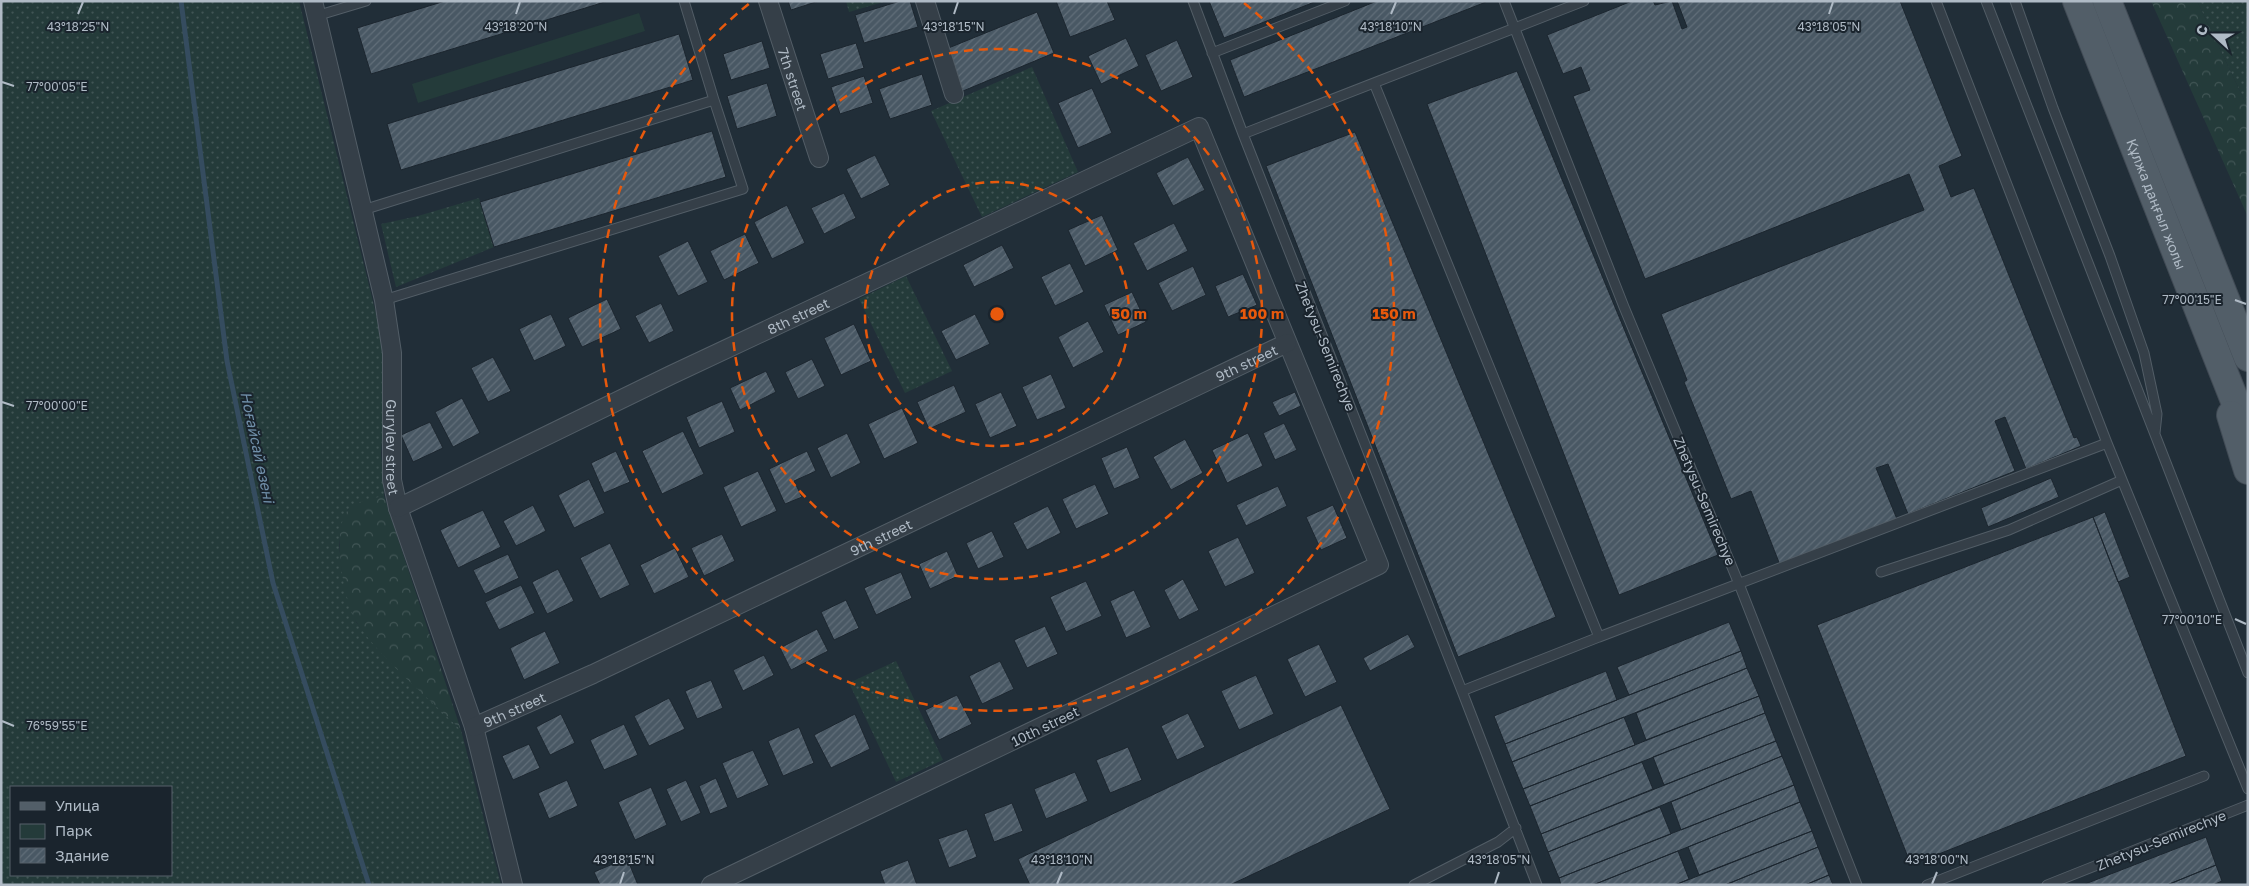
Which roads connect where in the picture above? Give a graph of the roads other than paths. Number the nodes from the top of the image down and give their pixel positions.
1 (366, 1) edge
2 (684, 1) edge
3 (768, 1) edge
4 (925, 1) edge
5 (1193, 1) edge
6 (1345, 1) edge
7 (1504, 1) edge
8 (1584, 1) edge
9 (1936, 1) edge
10 (1986, 1) edge
11 (2014, 1) edge
12 (2077, 1) edge
13 (2107, 1) edge
14 (315, 9) edge
15 (1516, 27) junction
16 (1212, 54) junction
17 (1374, 83) junction
18 (954, 94) dead end
19 (714, 100) junction
20 (1243, 134) junction
21 (818, 158) dead end
22 (363, 210) junction
23 (2207, 291) junction
24 (384, 300) junction
25 (2248, 337) edge
26 (1286, 343) junction
27 (2248, 357) edge
28 (2248, 434) edge
29 (2155, 436) junction
30 (2107, 443) junction
31 (2248, 470) edge
32 (2122, 480) junction
33 (398, 508) junction
34 (1881, 572) dead end
35 (1739, 584) junction
36 (1599, 637) junction
37 (2248, 673) edge
38 (1462, 691) junction
39 (474, 727) junction
40 (2204, 776) dead end
41 (2248, 789) edge
42 (2248, 805) edge
43 (1516, 828) junction
44 (513, 885) edge
45 (711, 885) edge
46 (1414, 885) edge
47 (1537, 885) edge
48 (1857, 885) edge
49 (1927, 885) edge
50 (2047, 885) edge

1 - 14 lane
2 - 19 lane
3 - 21 street, 7th street
4 - 18 street
5 - 16 lane, Zhetysu-Semirechye
6 - 16 lane
7 - 15 lane, Zhetysu-Semirechye
8 - 15 lane
9 - 30 lane
10 - 29 lane
11 - 29 lane
12 - 23 main road, Құлжа даңғыл жолы
13 - 23 main road, Құлжа даңғыл жолы
14 - 22 street, Gurylev street
15 - 17 lane
15 - 35 lane, Zhetysu-Semirechye
16 - 20 lane, Zhetysu-Semirechye
17 - 20 lane
17 - 36 lane
19 - 22 lane
19 - 24 lane
20 - 38 lane, Zhetysu-Semirechye
22 - 24 street, Gurylev street
23 - 25 lane
23 - 27 main road, Құлжа даңғыл жолы
23 - 28 main road, Құлжа даңғыл жолы
23 - 31 main road
24 - 33 street, Gurylev street
26 - 33 street, 8th street
26 - 39 street, 9th street
26 - 45 street, 10th street
29 - 37 lane
30 - 32 lane
30 - 35 lane, Zhetysu-Semirechye
32 - 34 lane
32 - 41 lane
33 - 39 street, Gurylev street
35 - 36 lane, Zhetysu-Semirechye
35 - 48 lane, Zhetysu-Semirechye
36 - 38 lane, Zhetysu-Semirechye
38 - 43 lane, Zhetysu-Semirechye
39 - 44 street, Gurylev street
40 - 49 lane
42 - 50 lane, Zhetysu-Semirechye
43 - 46 lane
43 - 47 lane, Zhetysu-Semirechye

